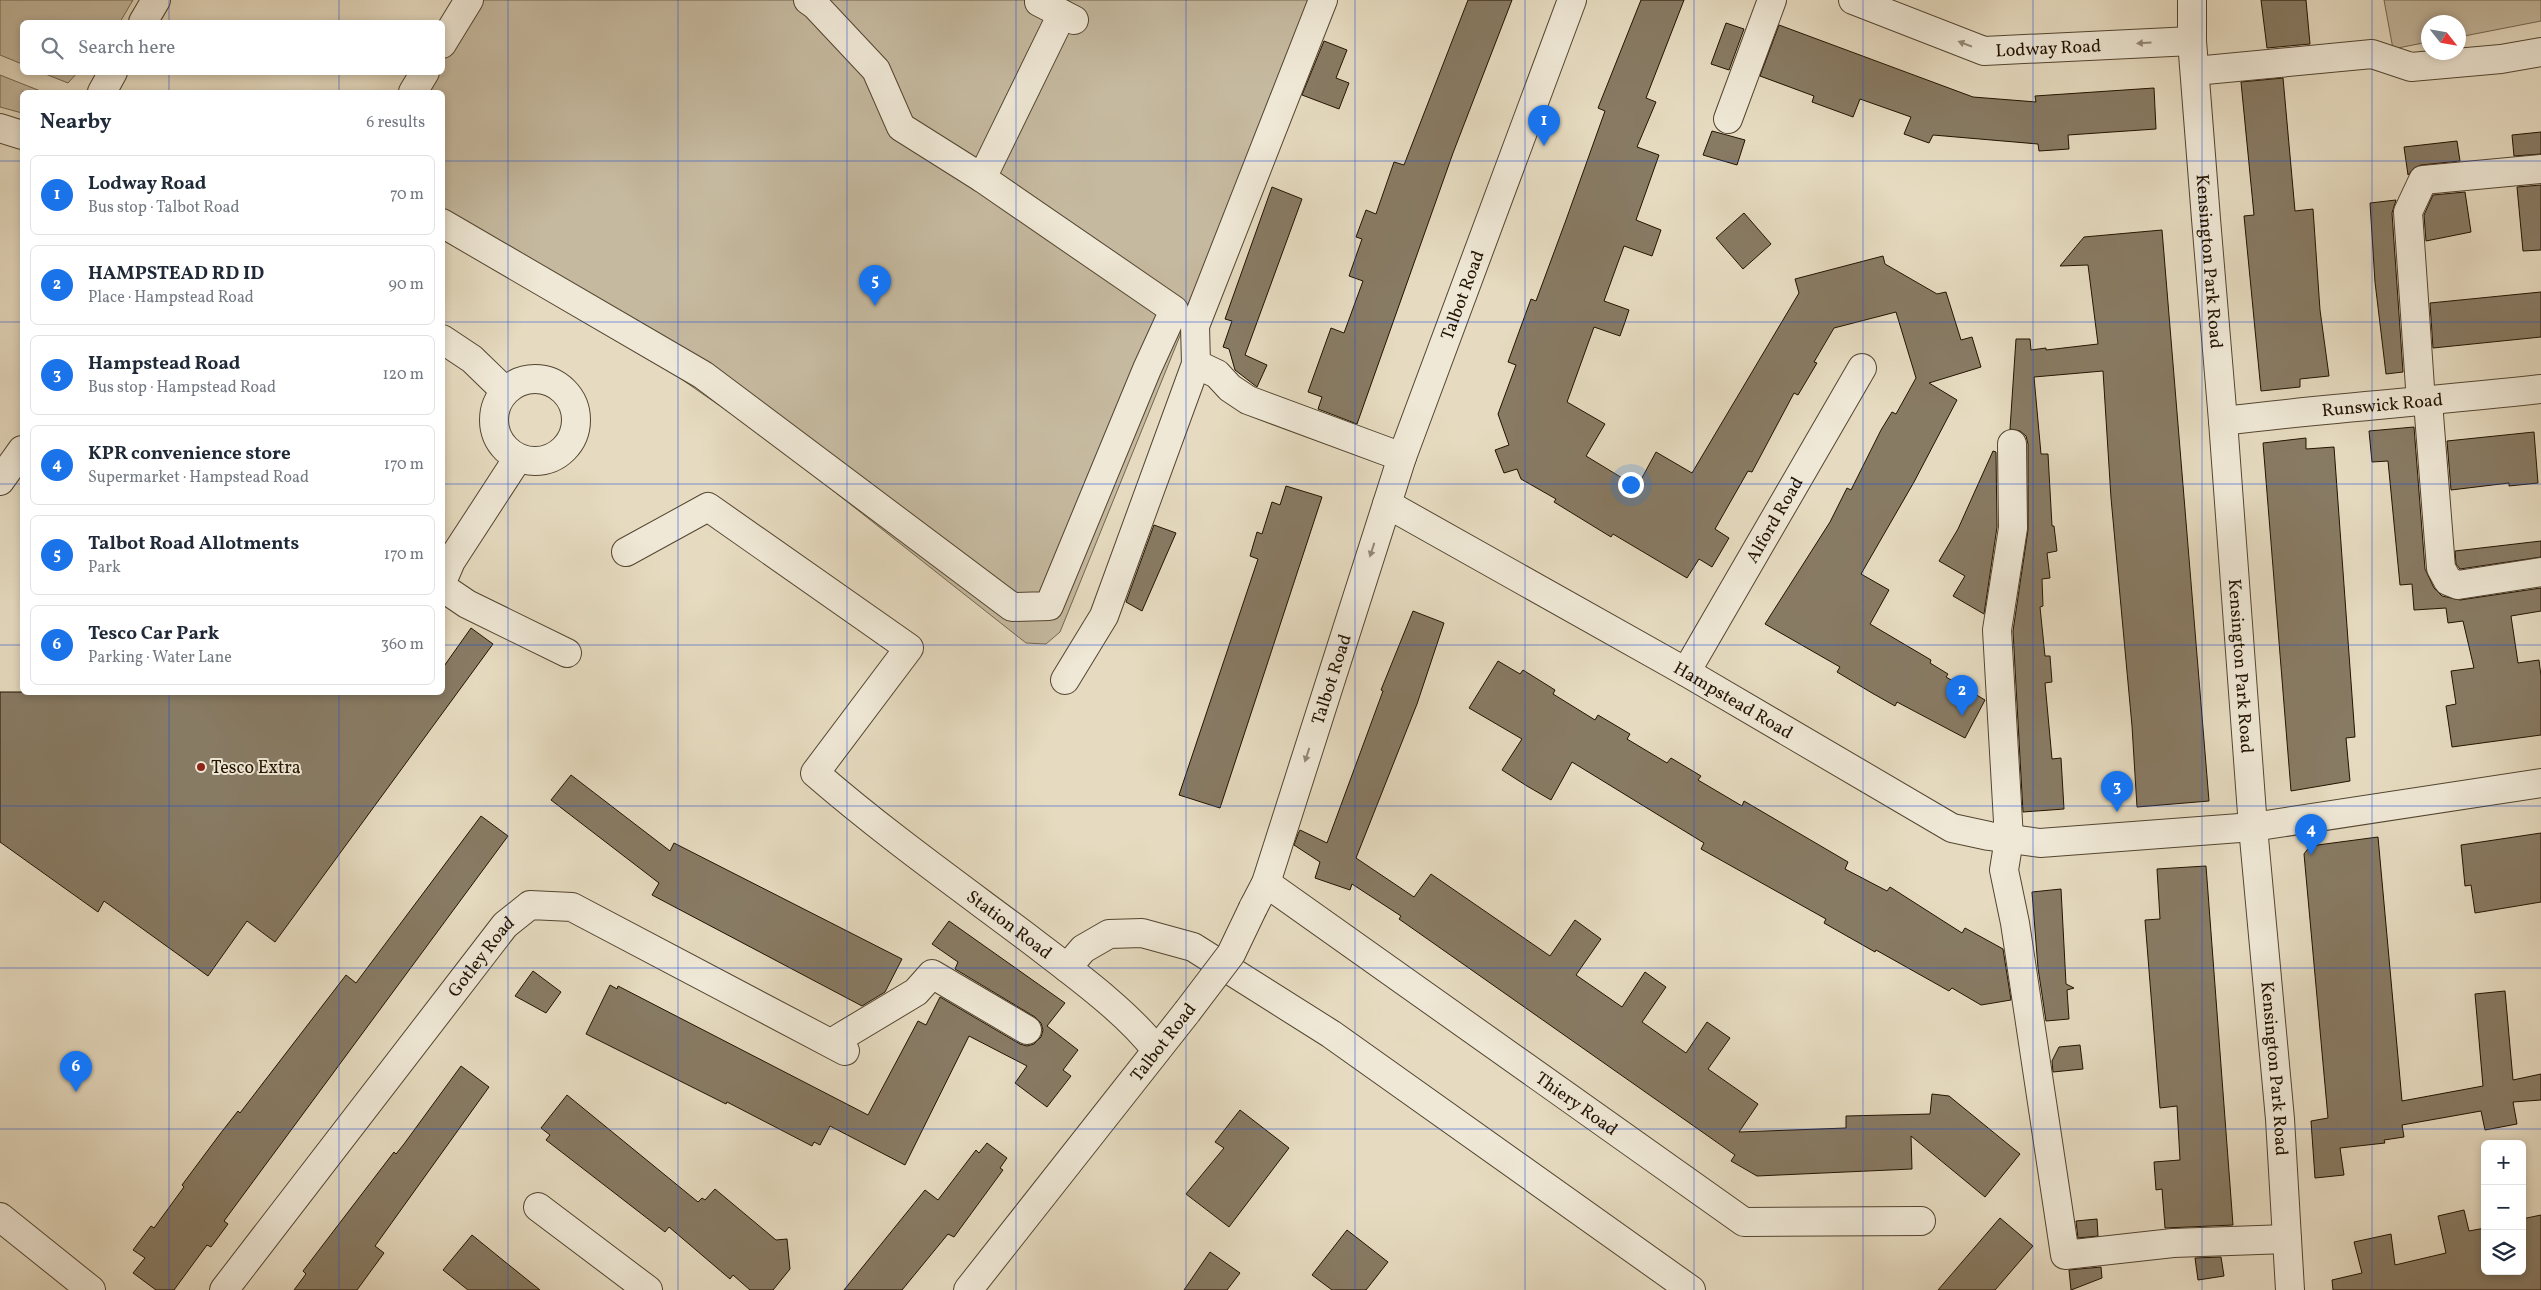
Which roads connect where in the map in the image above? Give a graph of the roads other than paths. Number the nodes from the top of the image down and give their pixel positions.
1 (156, 0) edge
2 (469, 0) edge
3 (808, 0) edge
4 (1323, 0) edge
5 (1572, 0) edge
6 (1772, 0) edge
7 (1853, 0) edge
8 (2192, 0) edge
9 (1058, 12) dead end
10 (144, 20) edge
11 (445, 39) edge
12 (2192, 40) junction
13 (2541, 52) edge
14 (2195, 71) junction
15 (111, 75) edge
16 (423, 75) edge
17 (103, 90) edge
18 (414, 90) edge
19 (1728, 119) dead end
20 (0, 128) edge
21 (20, 134) edge
22 (2541, 169) edge
23 (982, 178) junction
24 (445, 226) edge
25 (1182, 322) junction
26 (445, 340) edge
27 (1196, 364) junction
28 (1862, 368) dead end
29 (2541, 389) edge
30 (505, 391) junction
31 (2425, 402) junction
32 (2224, 422) junction
33 (2012, 444) dead end
34 (20, 453) edge
35 (1402, 457) junction
36 (518, 458) junction
37 (0, 481) edge
38 (1387, 504) junction
39 (626, 552) dead end
40 (2541, 572) edge
41 (445, 575) edge
42 (445, 590) edge
43 (567, 653) dead end
44 (1686, 672) junction
45 (1065, 680) dead end
46 (2541, 783) edge
47 (2253, 826) junction
48 (2009, 838) junction
49 (1266, 884) junction
50 (1067, 968) junction
51 (1026, 1030) dead end
52 (1156, 1050) junction
53 (538, 1207) dead end
54 (0, 1217) edge
55 (1921, 1221) dead end
56 (2287, 1239) junction
57 (91, 1290) edge
58 (224, 1290) edge
59 (648, 1290) edge
60 (968, 1290) edge
61 (1691, 1290) edge
62 (2290, 1290) edge

1 - 10 street
2 - 11 street
3 - 23 street
4 - 25 street
5 - 35 street, Talbot Road
6 - 19 street
12 -> 7 street, Lodway Road
8 - 12 street, Kensington Park Road
9 - 23 street
12 - 14 street, Kensington Park Road
13 - 14 street
14 - 32 street, Kensington Park Road
15 - 17 street
16 - 18 street
20 - 21 street
22 - 31 street
23 - 25 street
24 - 25 street
25 - 27 street
26 - 30 street
27 - 35 street
27 - 45 street
28 - 44 street, Alford Road
29 - 31 street, Runswick Road
30 - 36 street
30 - 36 street
31 - 32 street, Runswick Road
31 - 40 street
32 - 47 street, Kensington Park Road
33 - 48 street
34 - 37 street
35 - 38 street, Talbot Road
36 - 41 street
38 - 44 street, Hampstead Road
38 -> 49 street, Talbot Road
39 - 50 street, Station Road
42 - 43 street
44 - 48 street, Hampstead Road
46 - 47 street, Hampstead Road
47 - 48 street, Hampstead Road
47 - 56 street, Kensington Park Road
48 - 56 street
49 - 52 street, Talbot Road, bridge
49 - 55 street, Thiery Road
50 - 52 street, Station Road
50 - 61 street
51 - 58 street, Gotley Road
52 - 60 street, Talbot Road
53 - 59 street
54 - 57 street
56 - 62 street, Kensington Park Road

